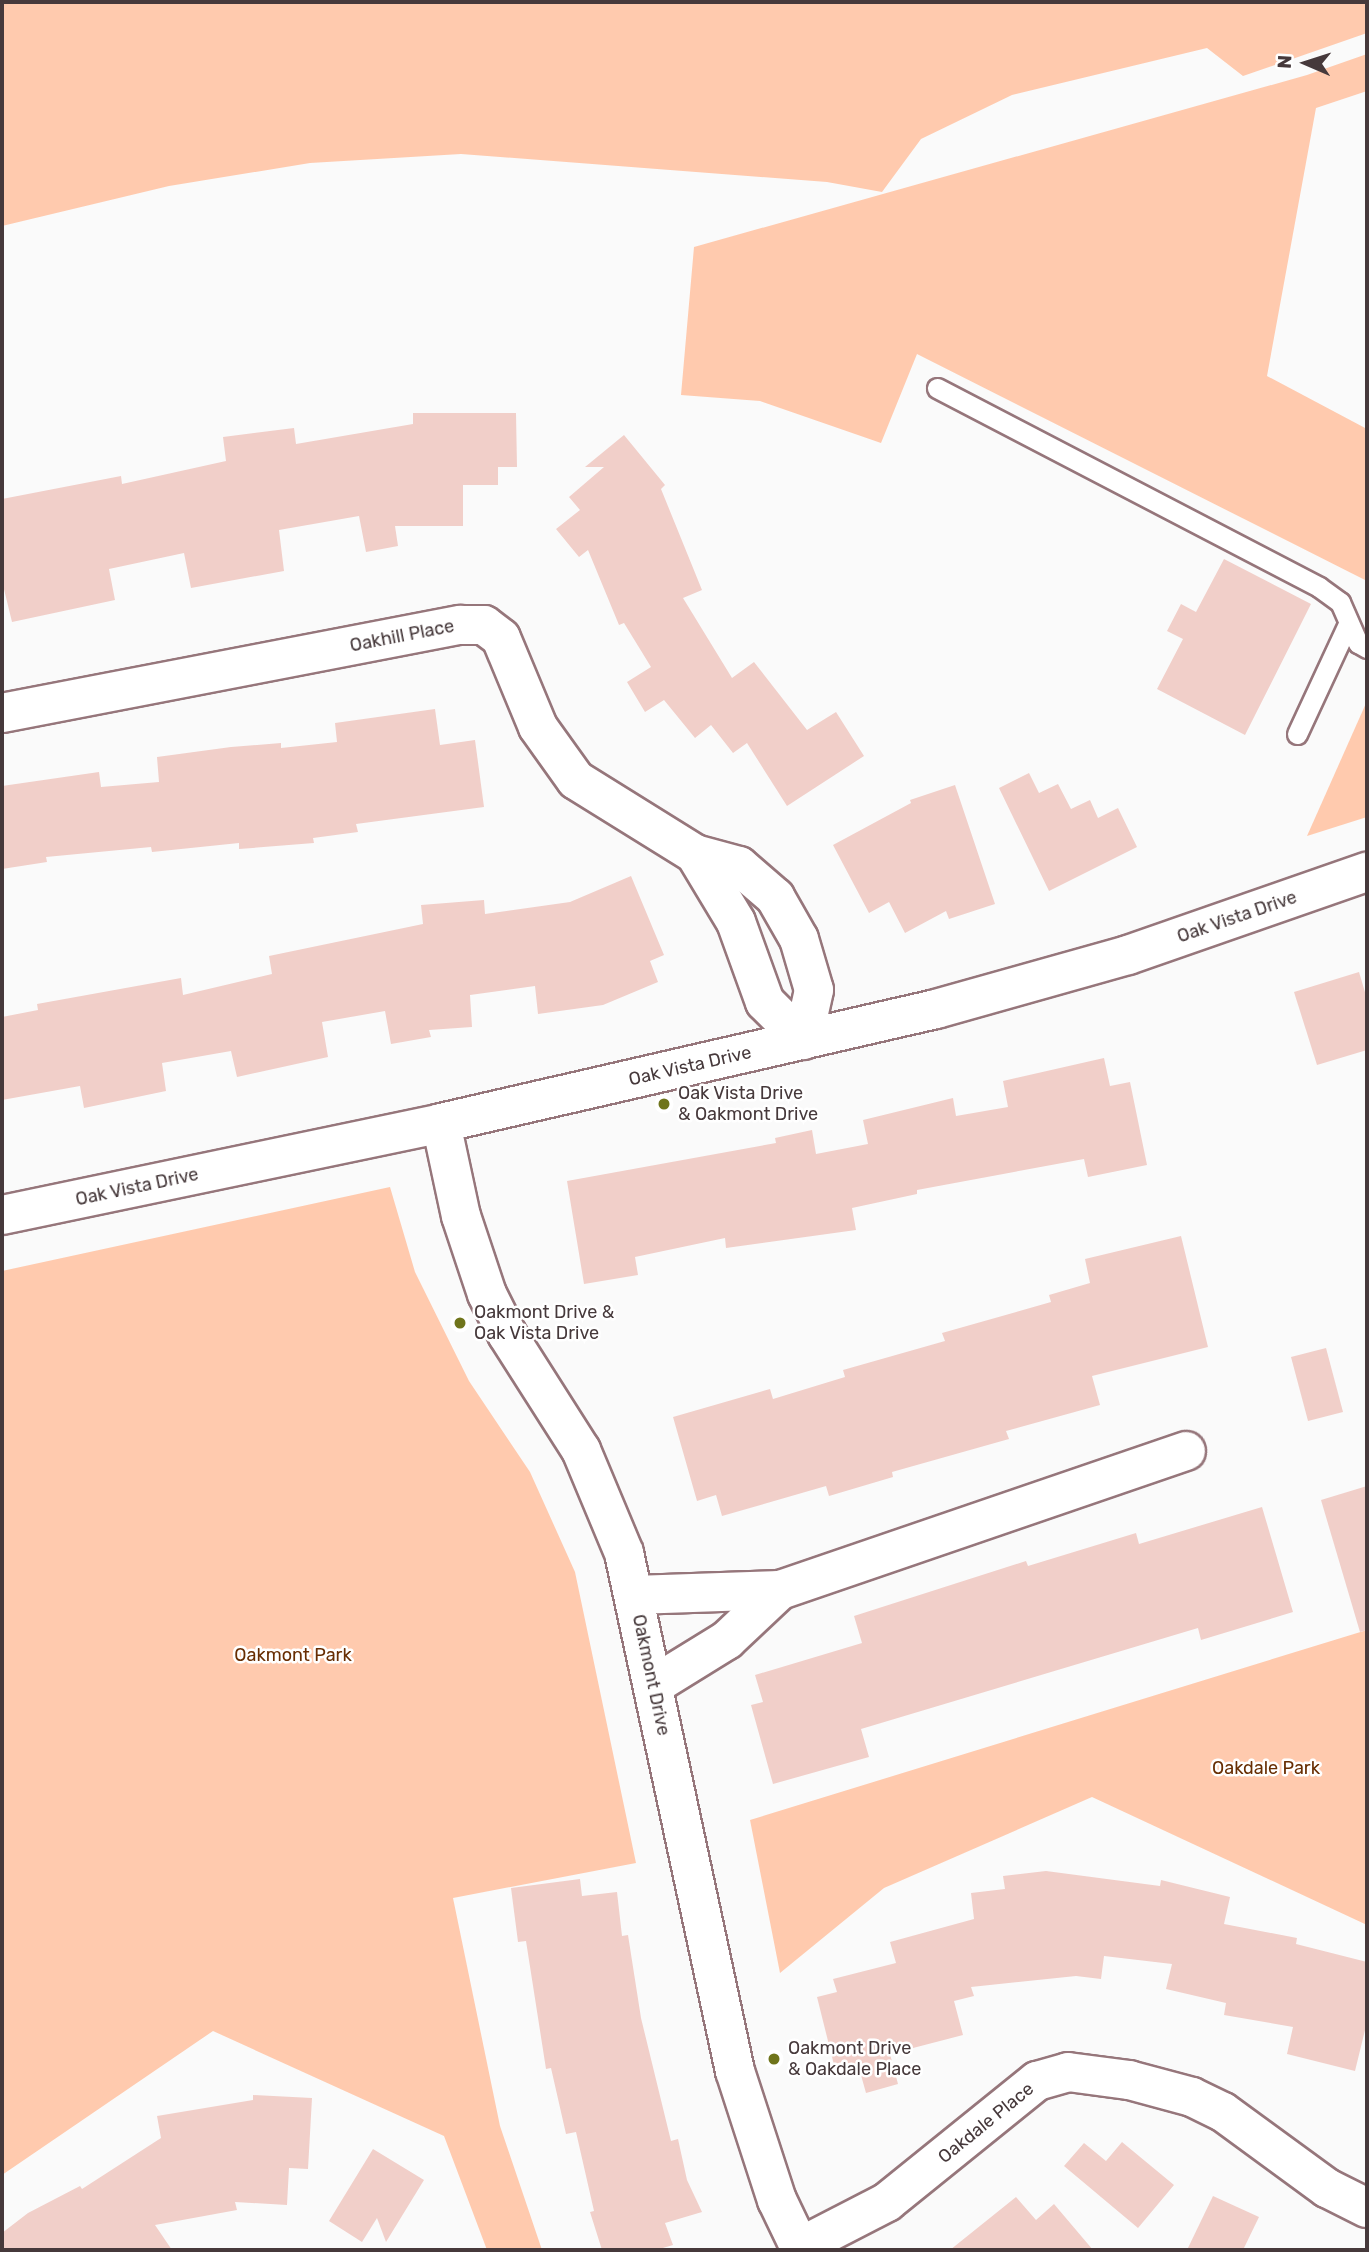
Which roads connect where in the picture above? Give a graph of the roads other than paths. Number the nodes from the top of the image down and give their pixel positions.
1 (937, 388) dead end
2 (1348, 624) junction
3 (1367, 648) edge
4 (2, 713) edge
5 (1297, 734) dead end
6 (695, 854) junction
7 (1367, 872) edge
8 (803, 1040) junction
9 (441, 1123) junction
10 (2, 1215) edge
11 (1186, 1451) dead end
12 (780, 1590) junction
13 (634, 1595) junction
14 (654, 1685) junction
15 (1367, 2208) edge
16 (801, 2249) edge

1 - 2 lane
2 - 3 lane
2 - 5 lane
4 - 6 street, Oakhill Place
6 - 8 street, Oakhill Place
6 - 8 street, Oakhill Place
7 - 8 street, Oak Vista Drive
8 - 9 street, Oak Vista Drive
9 - 10 street, Oak Vista Drive
9 - 13 street, Oakmont Drive
11 - 12 street
12 - 13 street
12 - 14 street
13 - 14 street, Oakmont Drive
14 - 16 street, Oakmont Drive
15 - 16 street, Oakdale Place

